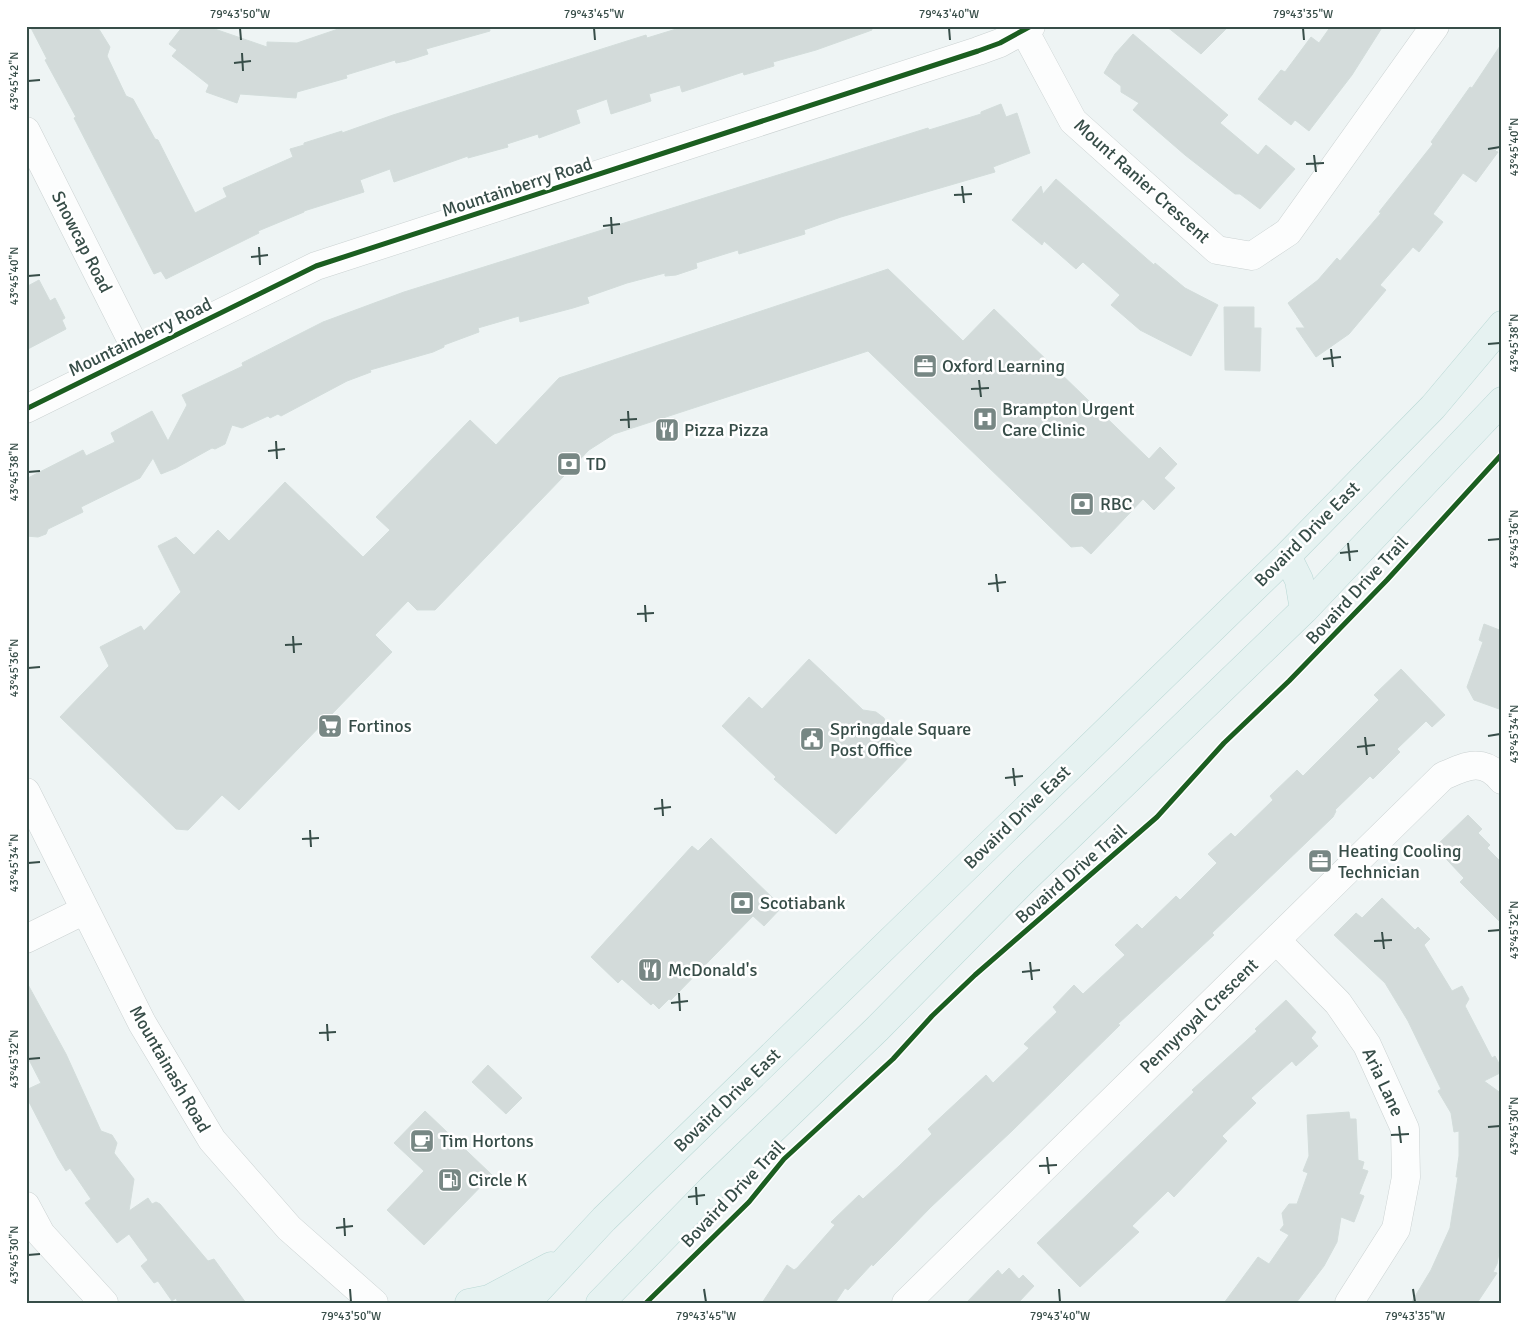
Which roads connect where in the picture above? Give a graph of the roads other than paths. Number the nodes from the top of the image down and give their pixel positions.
1 (1435, 26) edge
2 (1027, 28) edge
3 (26, 131) edge
4 (1502, 325) edge
5 (138, 353) junction
6 (1502, 401) edge
7 (26, 409) edge
8 (1287, 556) junction
9 (1304, 610) junction
10 (1502, 780) edge
11 (26, 792) edge
12 (85, 910) junction
13 (26, 939) edge
14 (1276, 940) junction
15 (26, 1206) edge
16 (572, 1255) junction
17 (104, 1303) edge
18 (374, 1303) edge
19 (469, 1303) edge
20 (526, 1303) edge
21 (600, 1303) edge
22 (906, 1303) edge
23 (1349, 1303) edge

1 - 2 street, Mount Ranier Crescent
2 - 5 street, Mountainberry Road
3 - 5 street, Snowcap Road
4 - 8 main road, Bovaird Drive East
5 - 7 street, Mountainberry Road
6 - 9 main road
8 - 9 main road
8 - 16 main road, Bovaird Drive East
9 - 21 main road
10 - 14 street, Pennyroyal Crescent
11 - 12 street, Mountainash Road
12 - 13 street
12 - 18 street, Mountainash Road
14 - 22 street, Pennyroyal Crescent
14 - 23 street, Aria Lane
15 - 17 street
16 - 19 main road
16 - 20 main road, Bovaird Drive East

